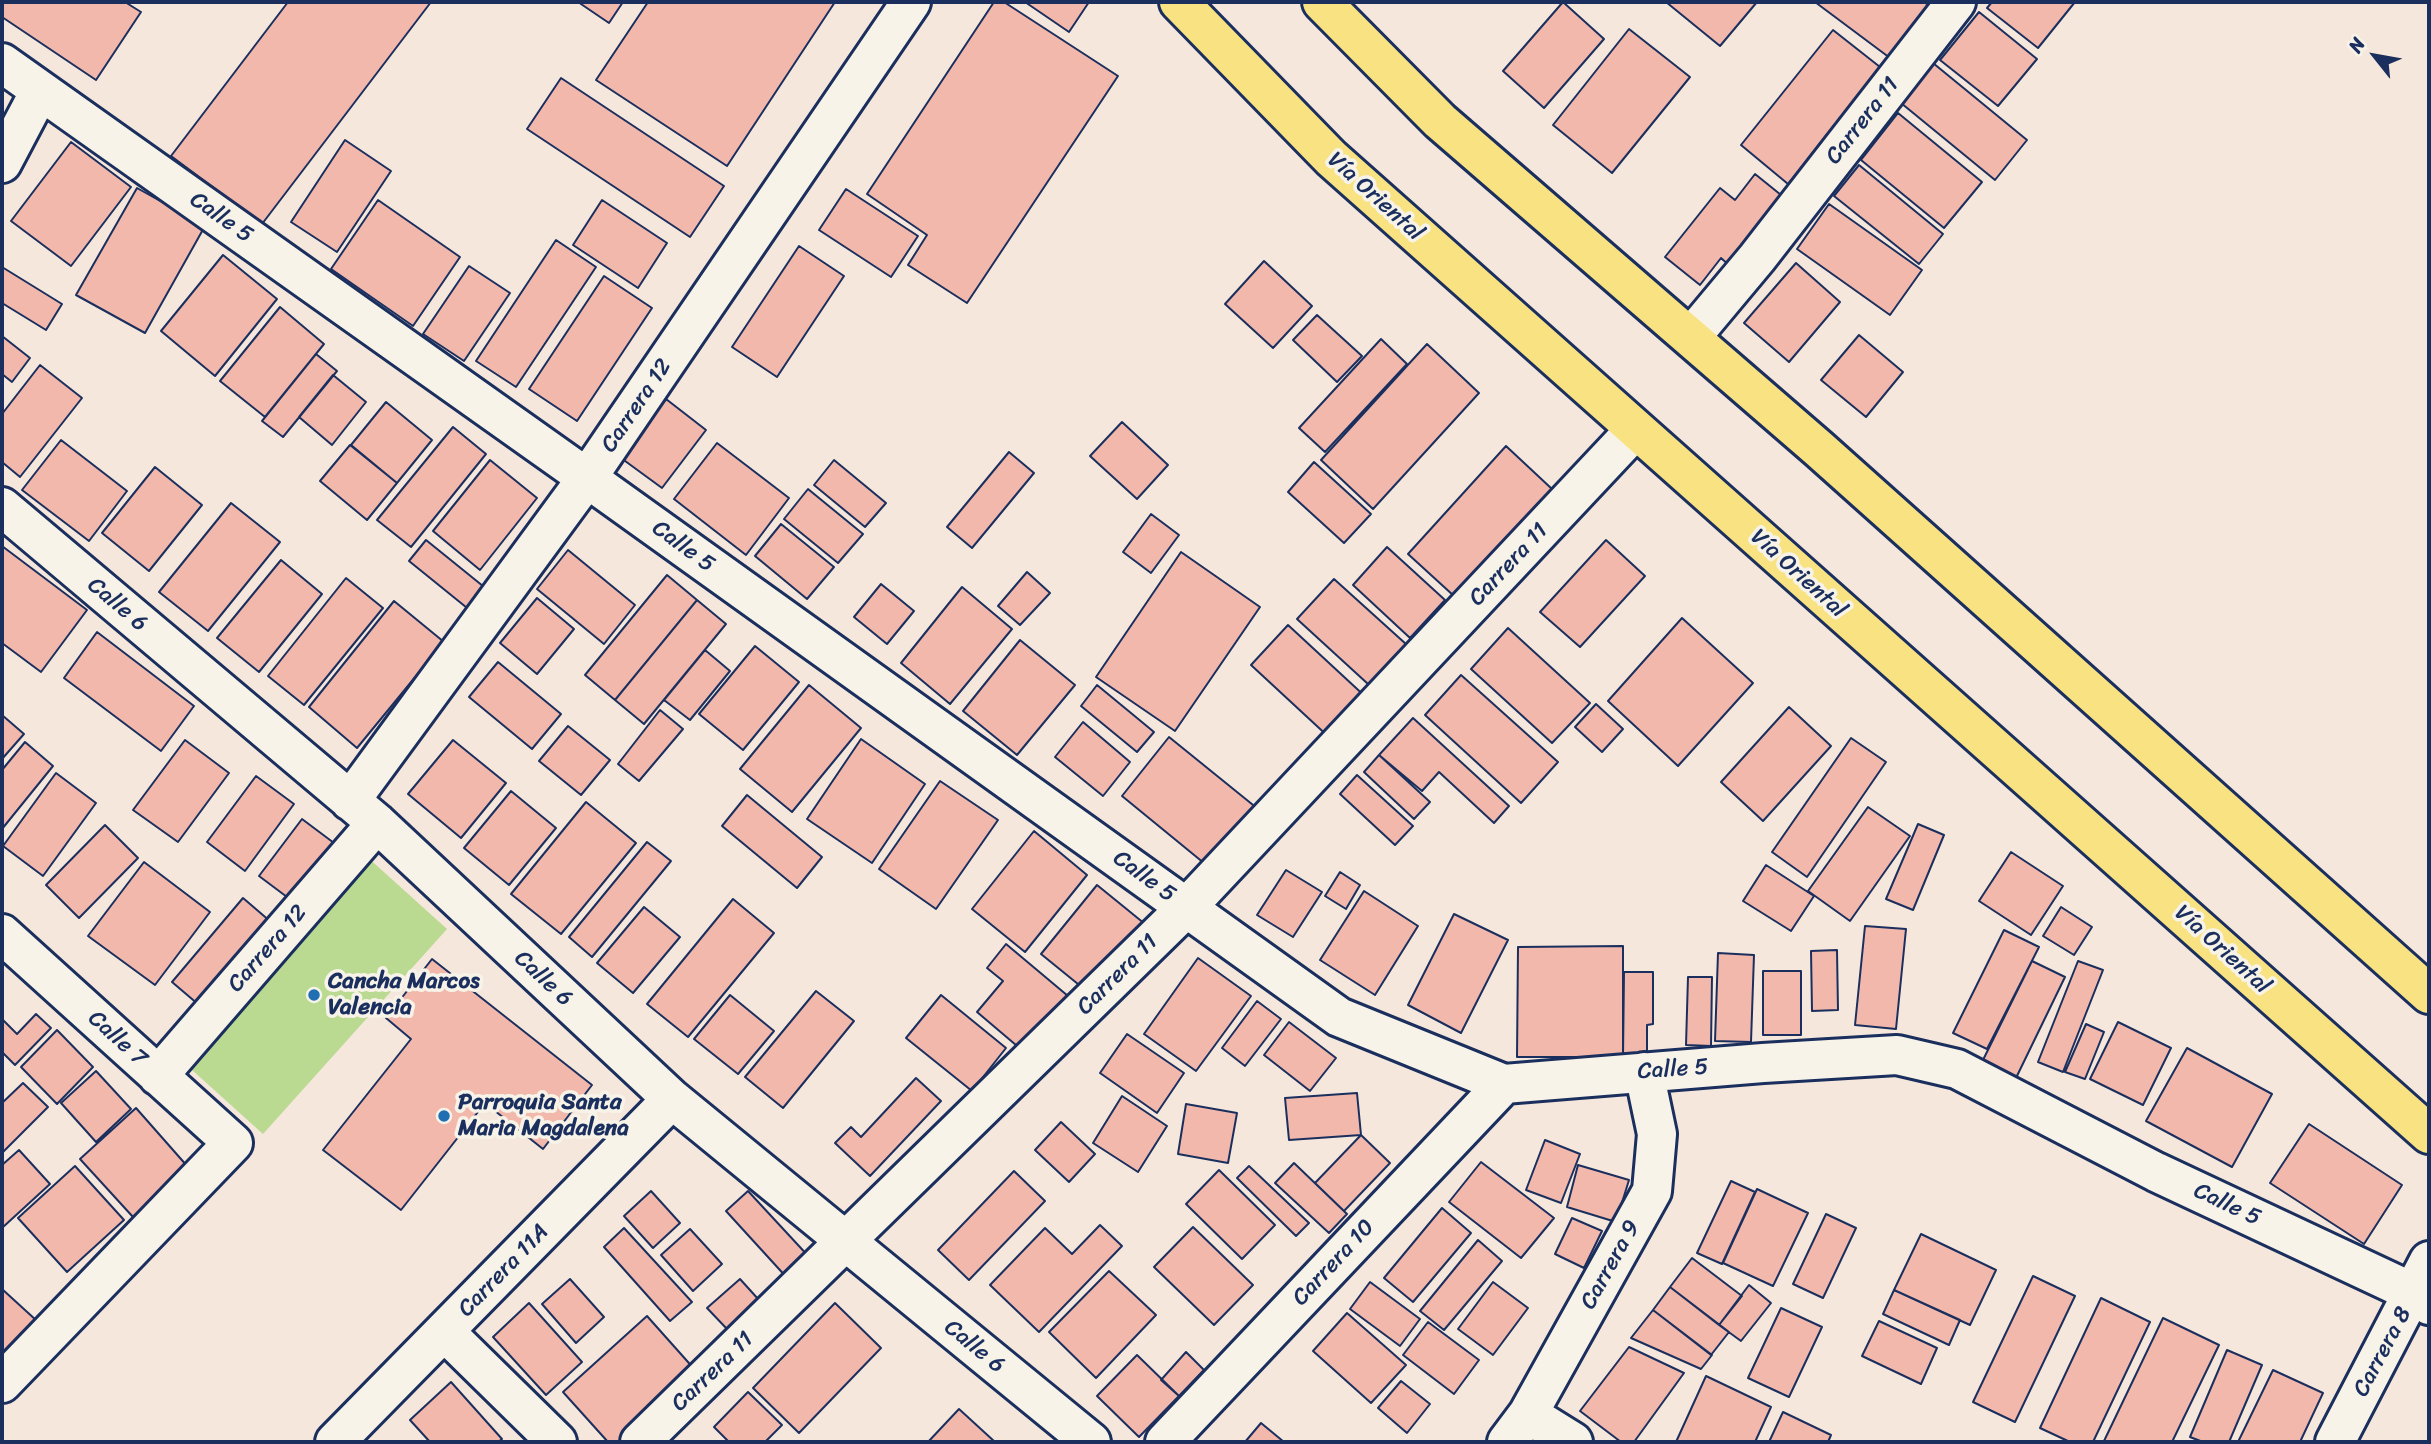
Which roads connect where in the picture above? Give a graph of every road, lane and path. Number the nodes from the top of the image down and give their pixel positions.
1 (912, 2) edge
2 (1179, 2) edge
3 (1322, 2) edge
4 (1956, 2) edge
5 (2, 63) edge
6 (40, 91) junction
7 (2, 163) edge
8 (1690, 337) junction
9 (1636, 430) junction
10 (587, 478) junction
11 (2, 507) edge
12 (363, 812) junction
13 (1186, 908) junction
14 (2, 934) edge
15 (2429, 994) edge
16 (1643, 1072) junction
17 (158, 1076) junction
18 (1504, 1084) junction
19 (672, 1099) junction
20 (2429, 1134) edge
21 (846, 1243) junction
22 (2424, 1286) edge
23 (445, 1332) junction
24 (2, 1383) edge
25 (1518, 1428) edge
26 (335, 1442) edge
27 (557, 1442) edge
28 (640, 1442) edge
29 (1091, 1442) edge
30 (1165, 1442) edge
31 (1573, 1442) edge
32 (2335, 1442) edge

1 - 10 street, Carrera 12
2 - 9 highway, Vía Oriental
3 - 8 highway
4 - 8 street, Carrera 11
5 - 6 street, Calle 5
6 - 7 street
6 - 10 street, Calle 5
8 - 15 highway
9 - 13 street, Carrera 11
9 - 20 highway, Vía Oriental
10 - 12 street, Carrera 12
10 - 13 street, Calle 5
11 - 12 street, Calle 6
12 - 17 street, Carrera 12
12 - 19 street, Calle 6
13 - 18 street, Calle 5
13 - 21 street, Carrera 11
14 - 17 street, Calle 7
16 - 18 street, Calle 5
16 - 22 street, Calle 5
16 - 25 street, Carrera 9
17 - 24 street, Calle 7
18 - 30 street, Carrera 10
19 - 21 street, Calle 6
19 - 23 street, Carrera 11A
21 - 28 street, Carrera 11
21 - 29 street, Calle 6
22 - 32 street, Carrera 8
23 - 26 street, Carrera 11A
23 - 27 street
25 - 31 street

